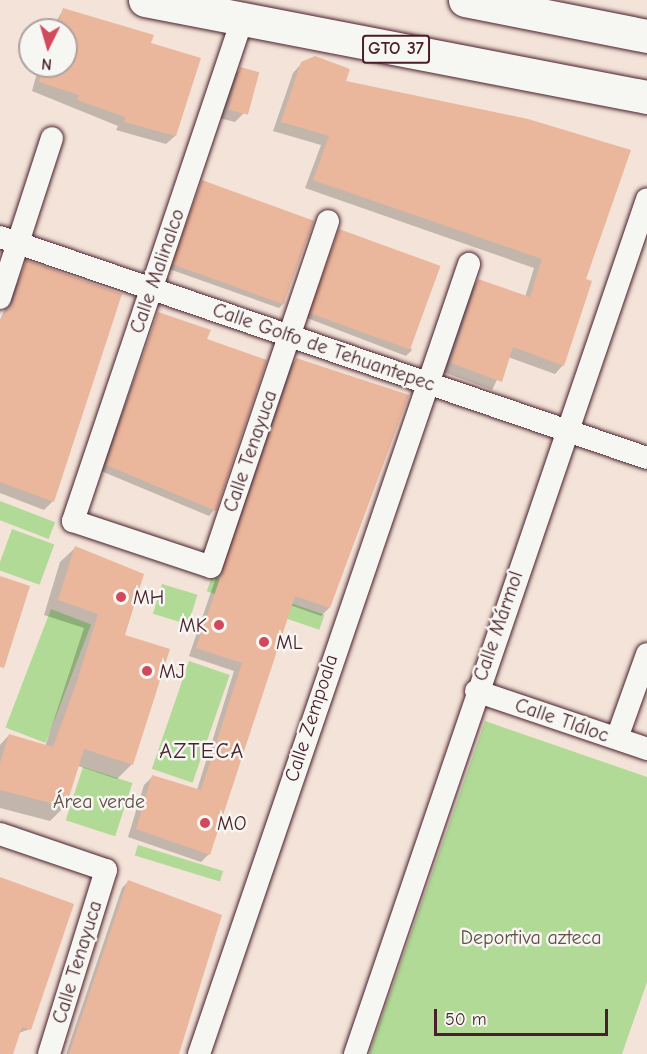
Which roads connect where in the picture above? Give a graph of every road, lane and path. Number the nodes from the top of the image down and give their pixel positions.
1 (145, 0) edge
2 (465, 0) edge
3 (242, 20) junction
4 (647, 36) edge
5 (647, 97) edge
6 (52, 138) dead end
7 (647, 199) edge
8 (328, 220) dead end
9 (10, 239) edge
10 (469, 264) dead end
11 (151, 288) junction
12 (0, 298) edge
13 (290, 335) junction
14 (427, 383) junction
15 (565, 430) junction
16 (647, 458) edge
17 (210, 567) joint
18 (647, 654) edge
19 (476, 691) junction
20 (617, 738) junction
21 (647, 749) edge
22 (0, 834) edge
23 (49, 1054) edge
24 (198, 1054) edge
25 (355, 1054) edge

1 - 3 main road, GTO 37
2 - 4 main road
3 - 5 main road, GTO 37
3 - 11 street, Calle Malinalco
6 - 9 street
7 - 15 street, Calle Mármol
8 - 13 street, Calle Tenayuca
9 - 11 street, Calle Golfo de Tehuantepec
9 - 12 street
10 - 14 street, Calle Zempoala
11 - 13 street, Calle Golfo de Tehuantepec
11 - 17 street, Calle Malinalco
13 - 14 street, Calle Golfo de Tehuantepec
13 - 17 street, Calle Tenayuca
14 - 15 street, Calle Golfo de Tehuantepec
14 - 24 street, Calle Zempoala
15 - 16 street, Calle Golfo de Tehuantepec
15 - 19 street, Calle Mármol
18 - 20 street
19 - 20 street, Calle Tláloc
19 - 25 street, Calle Mármol
20 - 21 street, Calle Tláloc
22 - 23 street, Calle Tenayuca

